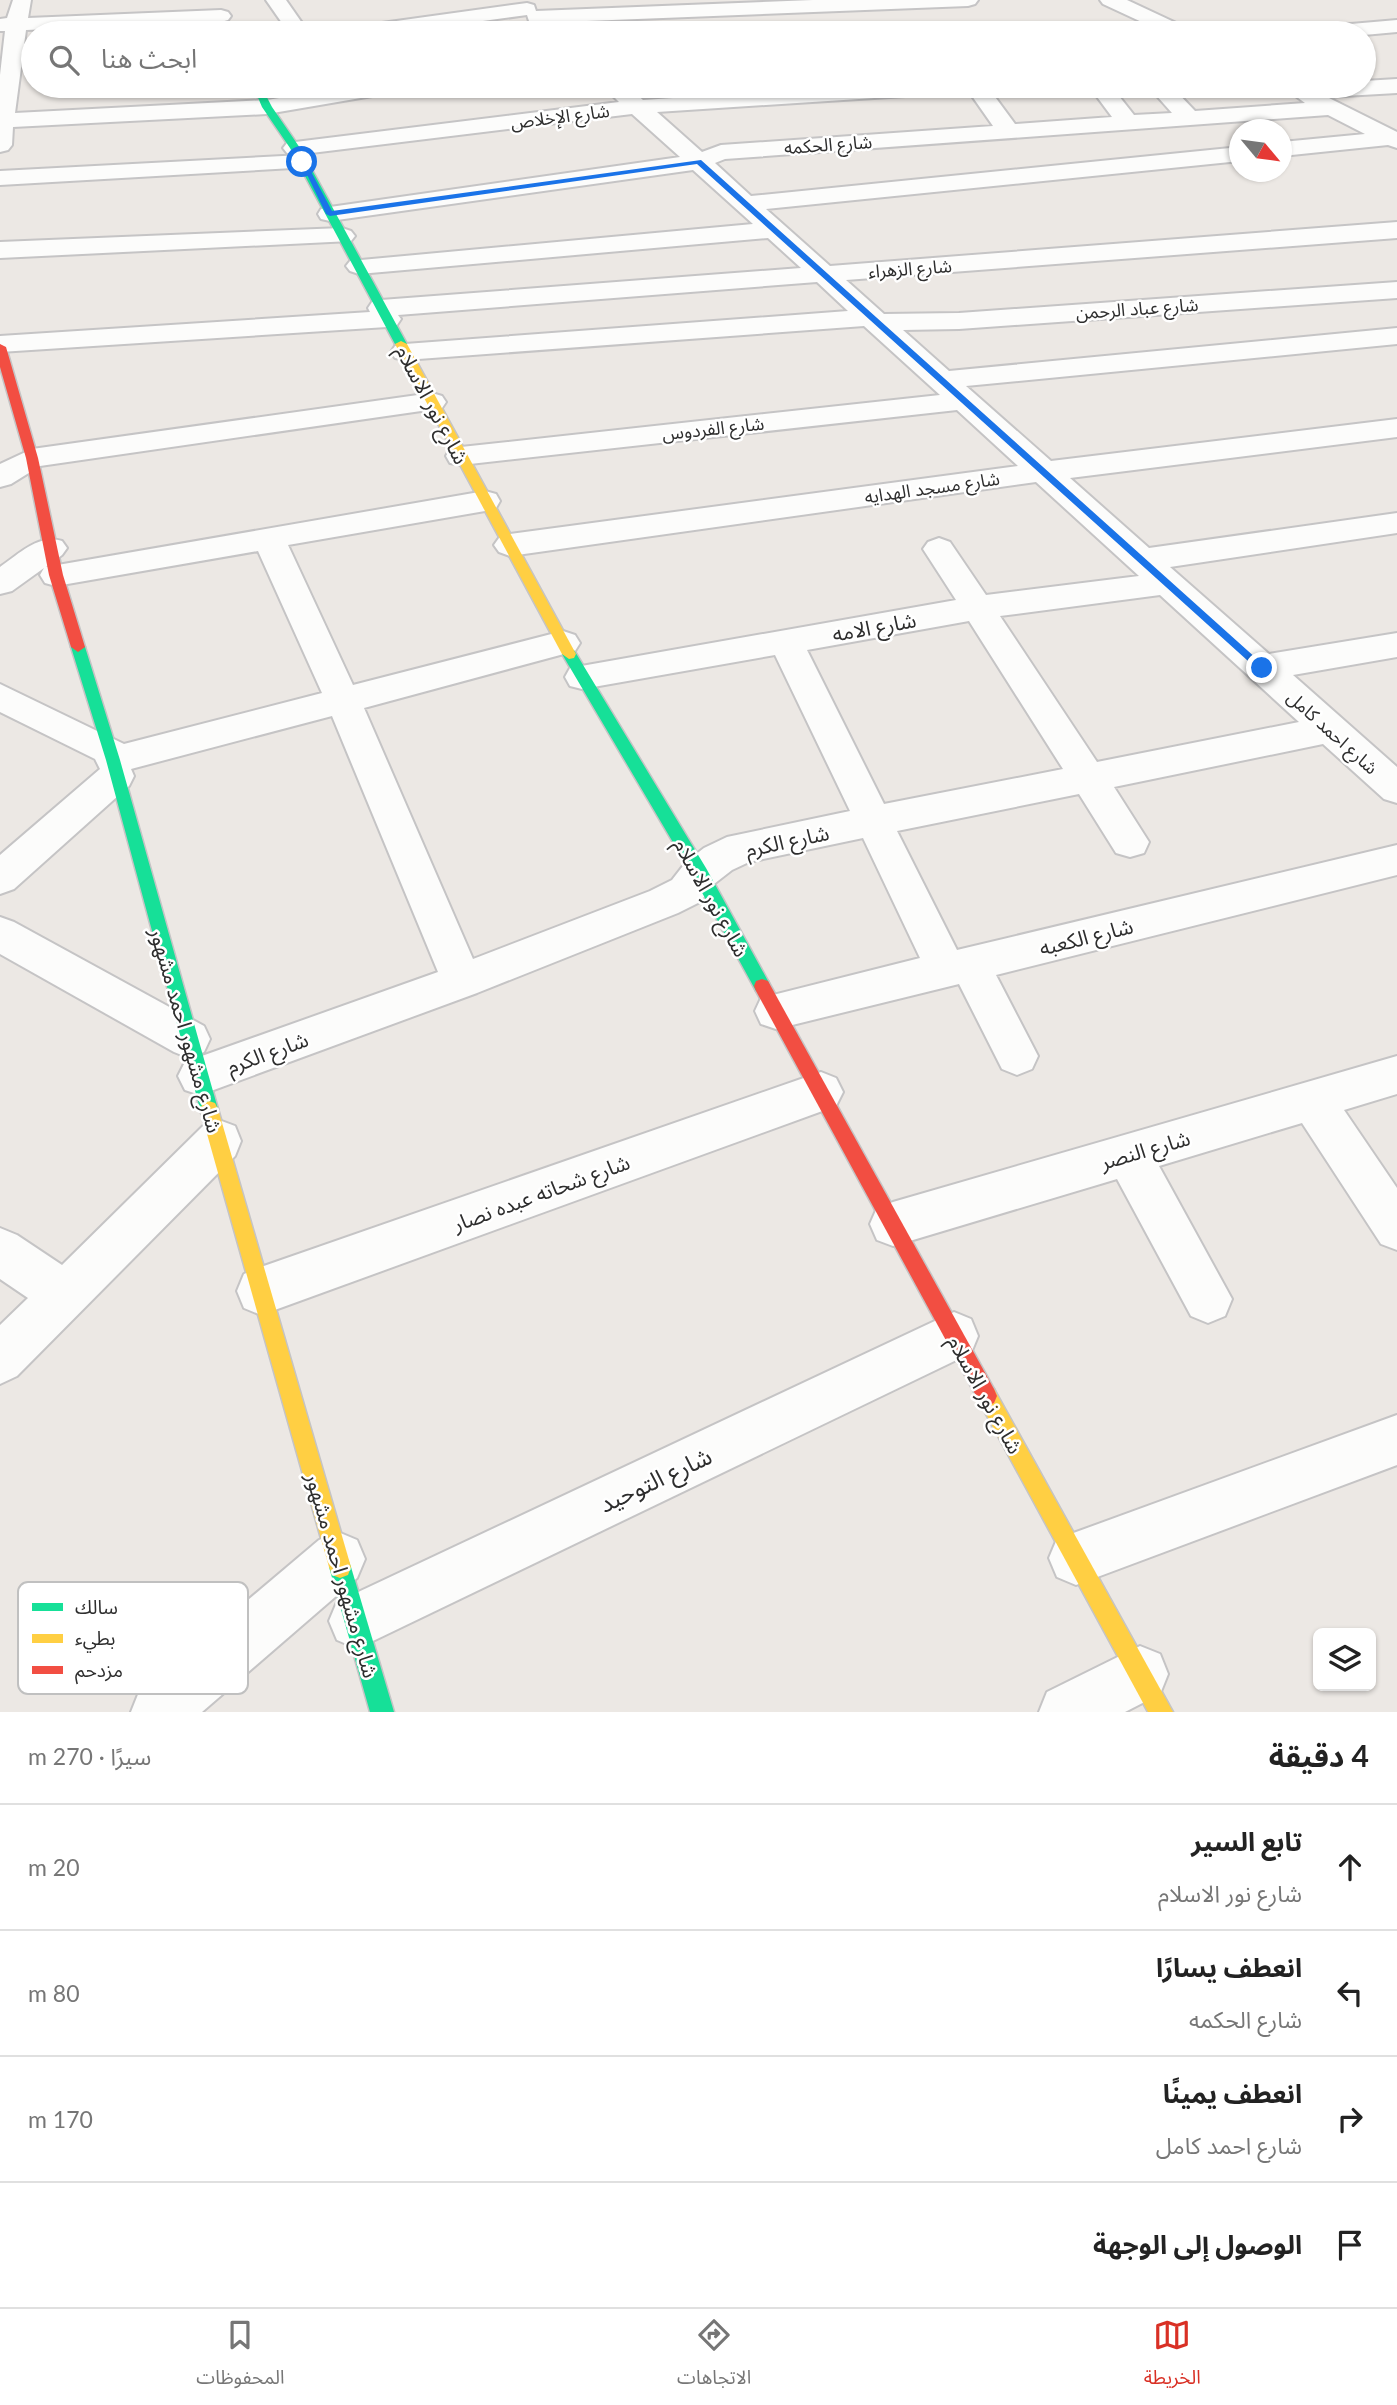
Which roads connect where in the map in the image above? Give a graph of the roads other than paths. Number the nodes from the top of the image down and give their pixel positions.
1 (23, 0) edge
2 (276, 0) edge
3 (960, 0) edge
4 (968, 0) edge
5 (1110, 0) edge
6 (868, 2) edge
7 (771, 4) edge
8 (695, 5) edge
9 (643, 6) edge
10 (391, 9) dead end
11 (527, 9) edge
12 (222, 16) edge
13 (88, 21) edge
14 (291, 21) edge
15 (400, 21) edge
16 (440, 21) edge
17 (540, 21) edge
18 (1155, 21) edge
19 (7, 24) edge
20 (1397, 26) edge
21 (1376, 28) edge
22 (15, 68) edge
23 (1397, 86) edge
24 (1376, 87) edge
25 (263, 98) edge
26 (320, 98) edge
27 (628, 98) edge
28 (677, 98) edge
29 (911, 98) edge
30 (985, 98) edge
31 (1109, 98) edge
32 (1170, 98) edge
33 (1312, 98) edge
34 (267, 107) junction
35 (638, 107) junction
36 (1332, 108) junction
37 (1189, 118) junction
38 (1, 121) edge
39 (1128, 123) junction
40 (1008, 131) junction
41 (935, 137) junction
42 (1394, 139) edge
43 (0, 147) edge
44 (1292, 148) edge
45 (1229, 154) edge
46 (298, 155) junction
47 (698, 162) junction
48 (0, 178) edge
49 (746, 204) junction
50 (330, 214) junction
51 (774, 230) junction
52 (1396, 231) edge
53 (342, 236) junction
54 (1207, 245) junction
55 (0, 250) edge
56 (1026, 259) junction
57 (359, 267) junction
58 (824, 274) junction
59 (1240, 284) junction
60 (1397, 290) edge
61 (1066, 313) junction
62 (384, 314) junction
63 (875, 320) junction
64 (1397, 336) edge
65 (0, 345) edge
66 (405, 352) junction
67 (941, 380) junction
68 (964, 401) junction
69 (432, 402) junction
70 (1397, 428) edge
71 (461, 456) junction
72 (32, 458) junction
73 (1041, 472) junction
74 (0, 477) edge
75 (485, 501) junction
76 (1397, 523) edge
77 (269, 539) junction
78 (509, 545) junction
79 (939, 549) dead end
80 (1142, 560) junction
81 (54, 561) junction
82 (0, 583) edge
83 (1168, 583) junction
84 (976, 608) junction
85 (786, 642) junction
86 (563, 643) junction
87 (1397, 645) edge
88 (1262, 668) junction
89 (582, 677) junction
90 (0, 697) edge
91 (344, 702) junction
92 (1329, 729) junction
93 (113, 762) junction
94 (1087, 778) junction
95 (1397, 789) edge
96 (873, 821) junction
97 (1130, 842) dead end
98 (1397, 860) edge
99 (700, 873) junction
100 (0, 878) edge
101 (0, 934) edge
102 (958, 967) junction
103 (462, 981) junction
104 (776, 1011) junction
105 (1017, 1056) dead end
106 (195, 1057) junction
107 (1397, 1075) edge
108 (821, 1092) junction
109 (1312, 1100) junction
110 (219, 1141) junction
111 (1128, 1154) junction
112 (893, 1224) junction
113 (1397, 1228) edge
114 (0, 1251) edge
115 (261, 1292) junction
116 (64, 1294) junction
117 (1208, 1298) dead end
118 (954, 1336) junction
119 (0, 1359) edge
120 (1397, 1440) edge
121 (1076, 1558) junction
122 (338, 1559) junction
123 (356, 1621) junction
124 (248, 1636) edge
125 (1151, 1693) edge
126 (180, 1694) edge
127 (159, 1712) edge
128 (382, 1712) edge
129 (1067, 1712) edge

1 - 19 street
2 - 14 street
3 - 4 street
3 - 6 street
5 - 18 street
6 - 7 street
7 - 8 street
8 - 9 street
9 - 11 street
10 - 15 street
11 - 16 street
11 - 17 street
12 - 13 street
19 - 22 street
20 - 21 street
22 - 38 street
23 - 24 street
25 - 34 street, شارع نور الاسلام
26 - 34 street
27 - 35 street, شارع احمد كامل
28 - 35 street, شارع الإخلاص
29 - 41 street
30 - 40 street
31 - 39 street
32 - 37 street
33 - 36 street
34 - 38 street
34 - 46 street, شارع نور الاسلام
35 - 46 street, شارع الإخلاص
35 - 47 street, شارع احمد كامل
36 - 37 street, شارع الحكمه
36 - 42 street
37 - 39 street, شارع الحكمه
38 - 43 street
39 - 40 street, شارع الحكمه
40 - 41 street, شارع الحكمه
41 - 47 street, شارع الحكمه
42 - 44 street
45 - 49 street
46 - 48 street, شارع الإخلاص
46 - 50 street, شارع نور الاسلام
47 - 49 street, شارع احمد كامل
47 - 50 street, شارع الحكمه
49 - 51 street, شارع احمد كامل
50 - 53 street, شارع نور الاسلام
51 - 57 street
51 - 58 street, شارع احمد كامل
52 - 54 street, شارع الزهراء
53 - 55 street
53 - 57 street, شارع نور الاسلام
54 - 56 street, شارع الزهراء
54 - 59 street
56 - 58 street, شارع الزهراء
56 - 61 street
57 - 62 street, شارع نور الاسلام
58 - 62 street, شارع الزهراء
58 - 63 street, شارع احمد كامل
59 - 60 street, شارع عباد الرحمن
59 - 61 street, شارع عباد الرحمن
61 - 63 street, شارع عباد الرحمن
62 - 65 street, شارع الزهراء
62 - 66 street, شارع نور الاسلام
63 - 66 street, شارع عباد الرحمن
63 - 67 street, شارع احمد كامل
64 - 67 street
65 - 72 street, شارع مشهور احمد مشهور
66 - 69 street, شارع نور الاسلام
67 - 68 street, شارع احمد كامل
68 - 71 street, شارع الفردوس
68 - 73 street, شارع احمد كامل
69 - 71 street, شارع نور الاسلام
69 - 72 street
70 - 73 street, شارع مسجد الهدايه
71 - 75 street, شارع نور الاسلام
72 - 74 street
72 - 81 street, شارع مشهور احمد مشهور
73 - 78 street, شارع مسجد الهدايه
73 - 80 street, شارع احمد كامل
75 - 77 street
75 - 78 street, شارع نور الاسلام
76 - 80 street
77 - 81 street
77 - 91 street
78 - 86 street, شارع نور الاسلام
79 - 84 street
80 - 83 street, شارع احمد كامل
81 - 82 street
81 - 93 street, شارع مشهور احمد مشهور
83 - 84 street, شارع الامه
83 - 88 street, شارع احمد كامل
84 - 85 street, شارع الامه
84 - 94 street
85 - 89 street, شارع الامه
85 - 96 street
86 - 89 street, شارع نور الاسلام
86 - 91 street
87 - 88 street
88 - 92 street, شارع احمد كامل
89 - 99 street, شارع نور الاسلام
90 - 93 street
91 - 93 street
91 - 103 street
92 - 94 street, شارع الكرم
92 - 95 street, شارع احمد كامل
93 - 100 street
93 - 106 street, شارع مشهور احمد مشهور
94 - 96 street, شارع الكرم
94 - 97 street
96 - 99 street, شارع الكرم
96 - 102 street
98 - 102 street, شارع الكعبه
99 - 103 street, شارع الكرم
99 - 104 street, شارع نور الاسلام
101 - 106 street
102 - 104 street, شارع الكعبه
102 - 105 street
103 - 106 street, شارع الكرم
104 - 108 street, شارع نور الاسلام
106 - 110 street, شارع مشهور احمد مشهور
107 - 109 street, شارع النصر
108 - 112 street, شارع نور الاسلام
108 - 115 street, شارع شحاته عبده نصار
109 - 111 street, شارع النصر
109 - 113 street
110 - 115 street, شارع مشهور احمد مشهور
110 - 116 street
111 - 112 street, شارع النصر
111 - 117 street
112 - 118 street, شارع نور الاسلام
114 - 116 street
115 - 122 street, شارع مشهور احمد مشهور
116 - 119 street
118 - 121 street, شارع نور الاسلام
118 - 123 street, شارع التوحيد
120 - 121 street
121 - 125 street, شارع نور الاسلام
122 - 123 street, شارع مشهور احمد مشهور
122 - 124 street
123 - 128 street, شارع مشهور احمد مشهور
125 - 129 street
126 - 127 street

